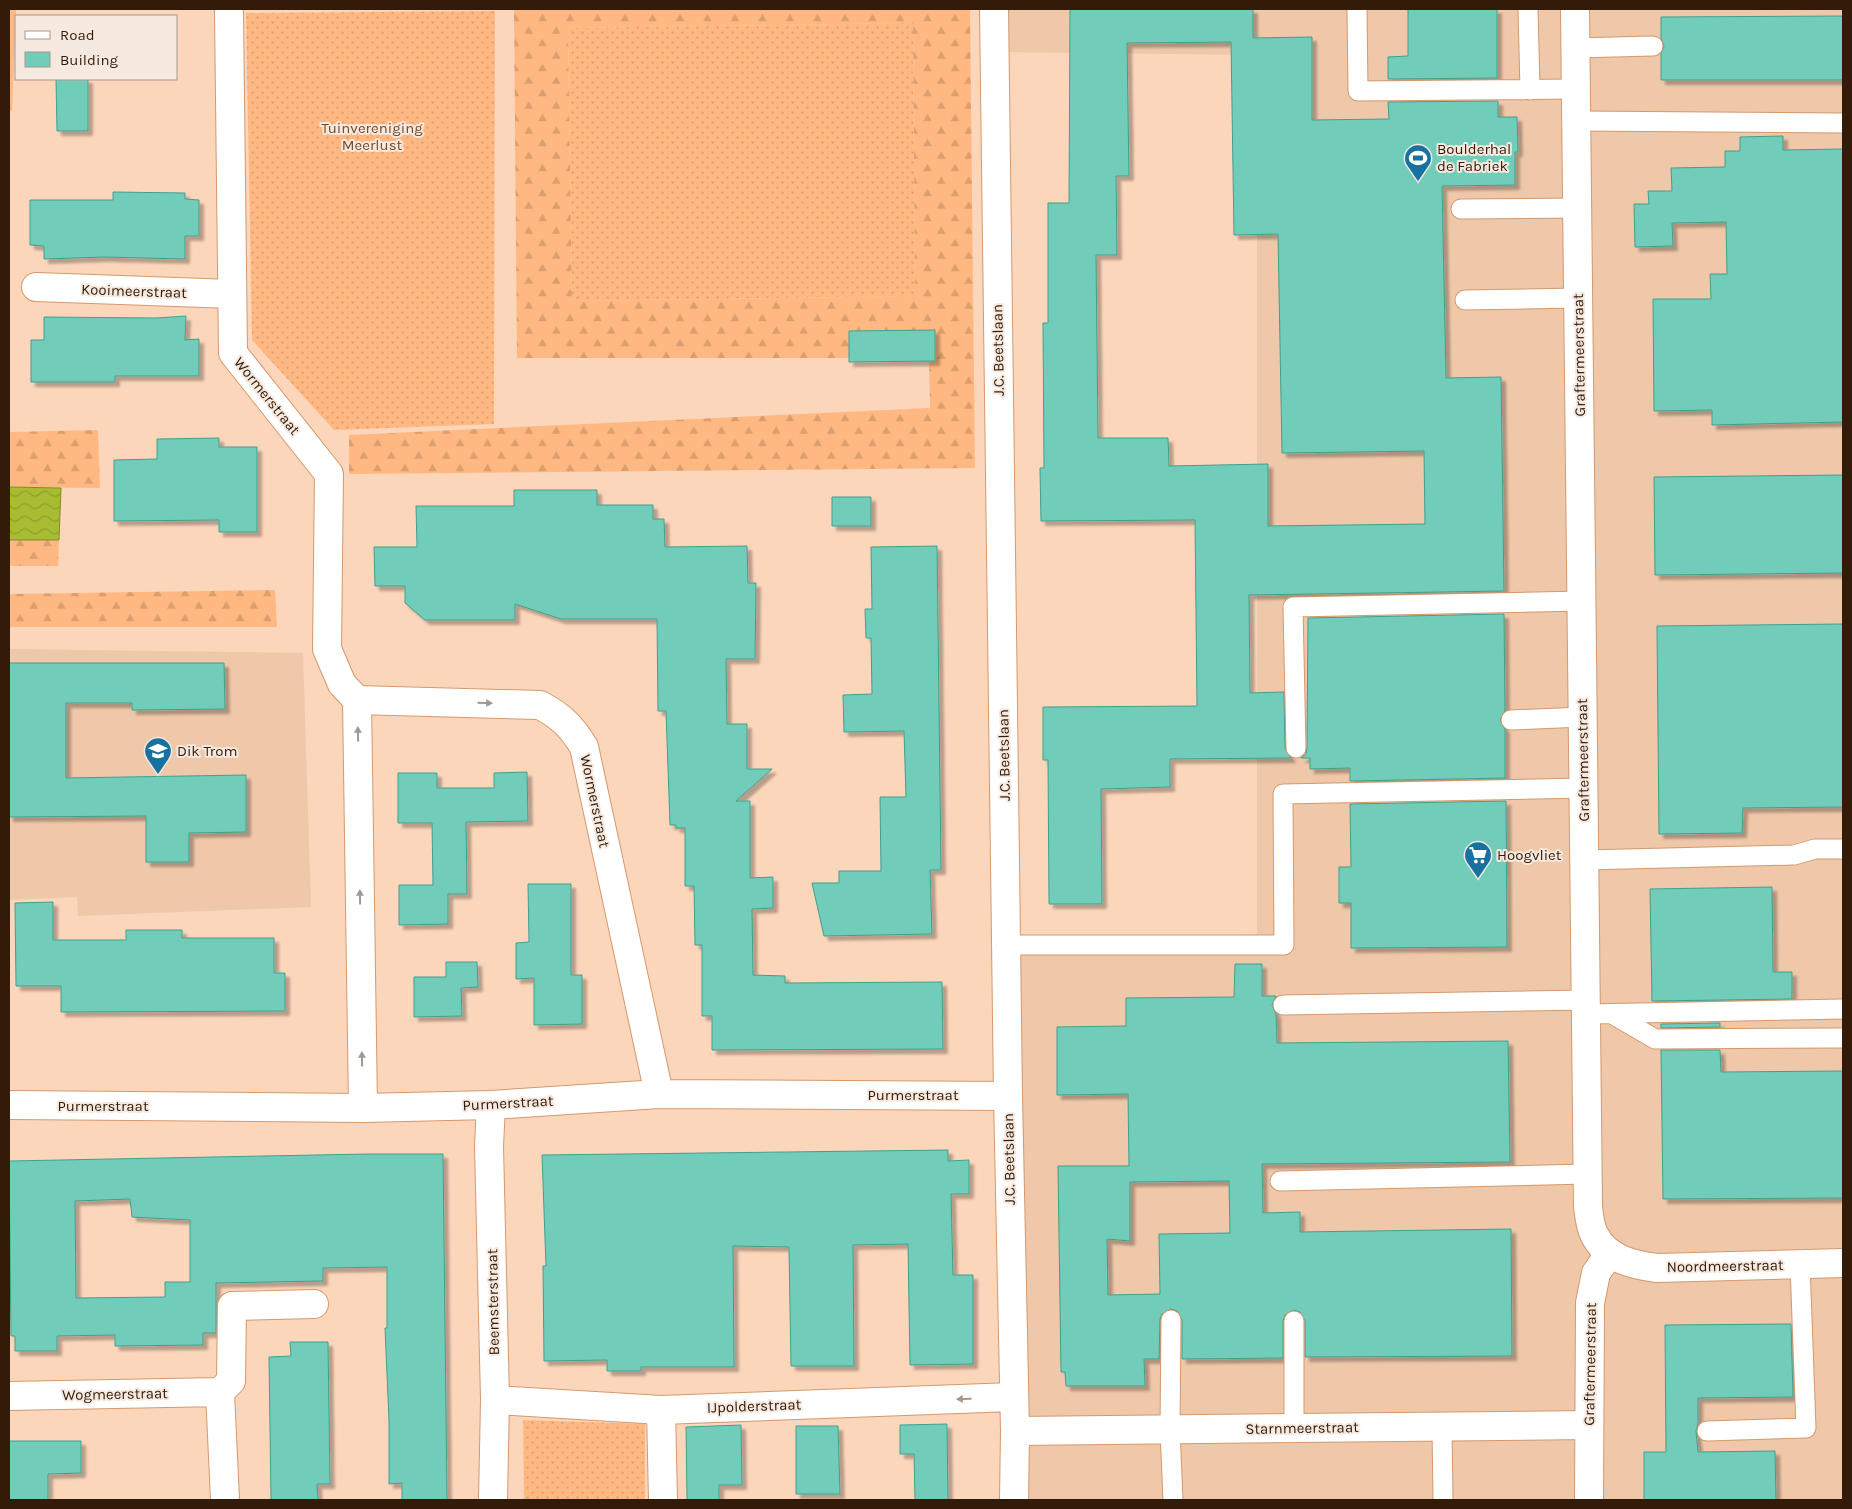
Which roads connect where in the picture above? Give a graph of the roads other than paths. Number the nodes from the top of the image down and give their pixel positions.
1 (994, 9) edge
2 (1357, 9) edge
3 (1528, 9) edge
4 (1575, 9) edge
5 (229, 13) dead end
6 (1653, 46) dead end
7 (1575, 48) junction
8 (1530, 90) junction
9 (1575, 90) junction
10 (1576, 122) junction
11 (1843, 123) edge
12 (1577, 208) junction
13 (1461, 209) dead end
14 (36, 287) dead end
15 (232, 294) junction
16 (1578, 298) junction
17 (1465, 300) dead end
18 (1581, 601) junction
19 (357, 700) junction
20 (1583, 717) junction
21 (1511, 720) dead end
22 (1296, 748) dead end
23 (1584, 788) junction
24 (1843, 849) edge
25 (1584, 860) junction
26 (1006, 945) junction
27 (1283, 1005) dead end
28 (1595, 1009) junction
29 (1843, 1009) edge
30 (1843, 1038) edge
31 (659, 1094) junction
32 (1008, 1096) junction
33 (491, 1104) junction
34 (9, 1105) edge
35 (363, 1108) junction
36 (1588, 1174) junction
37 (1280, 1181) dead end
38 (1610, 1253) junction
39 (1843, 1263) edge
40 (1800, 1264) junction
41 (314, 1304) dead end
42 (1171, 1320) dead end
43 (1294, 1321) dead end
44 (220, 1392) junction
45 (9, 1396) edge
46 (1013, 1397) junction
47 (495, 1400) junction
48 (661, 1410) junction
49 (1589, 1425) junction
50 (1442, 1427) junction
51 (1294, 1428) junction
52 (1170, 1430) junction
53 (1015, 1431) junction
54 (1707, 1431) dead end
55 (225, 1500) edge
56 (493, 1500) edge
57 (663, 1500) edge
58 (1014, 1500) edge
59 (1173, 1500) edge
60 (1444, 1500) edge
61 (1589, 1500) edge

1 - 26 street, J.C. Beetslaan
2 - 8 lane
3 - 8 lane
4 - 7 street, Graftermeerstraat
5 - 15 street, Wormerstraat
6 - 7 lane
7 - 9 street, Graftermeerstraat
8 - 9 lane
9 - 10 street, Graftermeerstraat
10 - 11 lane
10 - 12 street, Graftermeerstraat
12 - 13 lane
12 - 16 street, Graftermeerstraat
14 - 15 street, Kooimeerstraat
15 - 19 street, Wormerstraat
16 - 17 lane
16 - 18 street, Graftermeerstraat
18 - 20 street, Graftermeerstraat
18 - 22 lane
19 -> 31 street, Wormerstraat
35 -> 19 street
20 - 21 lane
20 - 23 street, Graftermeerstraat
23 - 25 street, Graftermeerstraat
23 - 26 lane
24 - 25 lane
25 - 28 street, Graftermeerstraat
26 - 32 street, J.C. Beetslaan
27 - 28 lane
28 - 29 lane
28 - 30 lane
28 - 36 street, Graftermeerstraat
31 - 32 street, Purmerstraat
31 - 33 street, Purmerstraat
32 - 46 street, J.C. Beetslaan
33 - 35 street, Purmerstraat
33 - 47 street, Beemsterstraat
34 - 35 street, Purmerstraat
36 - 37 lane
36 - 38 street, Graftermeerstraat
38 - 40 street, Noordmeerstraat
38 - 49 street, Graftermeerstraat
39 - 40 street, Noordmeerstraat
40 - 54 lane
41 - 44 street
42 - 52 lane
43 - 51 lane
44 - 45 street, Wogmeerstraat
44 - 55 street
46 -> 48 street, IJpolderstraat
46 - 53 street, J.C. Beetslaan
47 - 48 street, IJpolderstraat
47 - 56 street, Beemsterstraat
48 - 57 street
49 - 50 street, Starnmeerstraat
49 - 61 street, Graftermeerstraat
50 - 51 street, Starnmeerstraat
50 - 60 lane
51 - 52 street, Starnmeerstraat
52 - 53 street, Starnmeerstraat
52 - 59 lane
53 - 58 street, J.C. Beetslaan

